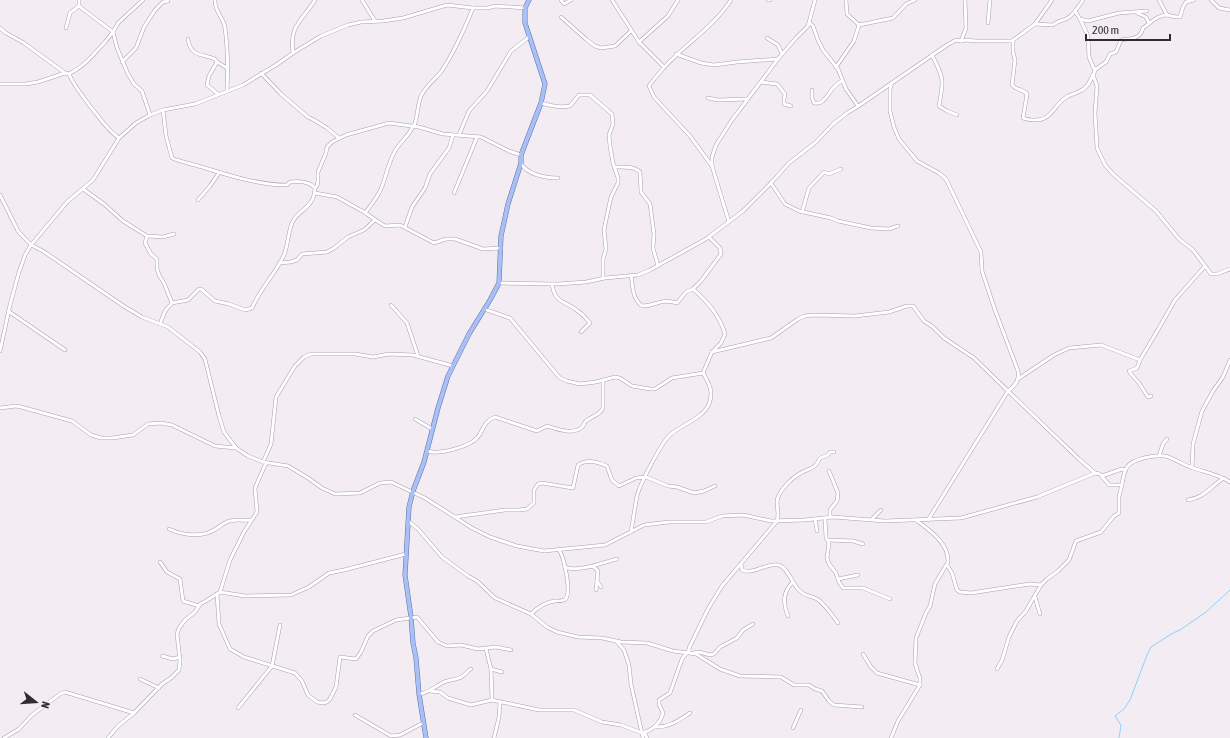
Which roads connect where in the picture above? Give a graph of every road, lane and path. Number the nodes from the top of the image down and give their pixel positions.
1 (79, 0) edge
2 (143, 0) edge
3 (216, 0) edge
4 (315, 0) edge
5 (362, 0) edge
6 (529, 0) edge
7 (561, 0) edge
8 (571, 0) edge
9 (612, 0) edge
10 (678, 0) edge
11 (731, 0) edge
12 (813, 0) edge
13 (846, 0) edge
14 (915, 0) edge
15 (965, 0) edge
16 (990, 0) edge
17 (1052, 0) edge
18 (1083, 0) edge
19 (1159, 0) edge
20 (1194, 0) edge
21 (1211, 0) edge
22 (168, 1) edge
23 (79, 6) junction
24 (473, 8) junction
25 (526, 8) junction
26 (1230, 10) edge
27 (1147, 11) dead end
28 (1075, 12) junction
29 (1136, 13) junction
30 (1167, 15) junction
31 (561, 17) dead end
32 (1080, 19) junction
33 (375, 21) junction
34 (810, 23) junction
35 (988, 23) dead end
36 (1149, 23) junction
37 (1035, 24) junction
38 (859, 25) junction
39 (0, 28) edge
40 (66, 28) dead end
41 (631, 31) junction
42 (113, 32) junction
43 (529, 37) junction
44 (767, 38) dead end
45 (188, 39) dead end
46 (961, 41) junction
47 (1012, 41) junction
48 (639, 42) junction
49 (293, 53) junction
50 (676, 54) junction
51 (782, 54) junction
52 (932, 55) junction
53 (778, 59) junction
54 (122, 62) junction
55 (217, 62) junction
56 (664, 67) junction
57 (227, 68) junction
58 (836, 68) junction
59 (1096, 69) junction
60 (261, 73) junction
61 (67, 74) junction
62 (1093, 75) junction
63 (842, 81) junction
64 (761, 82) junction
65 (892, 83) junction
66 (0, 84) edge
67 (812, 90) dead end
68 (227, 91) junction
69 (218, 94) junction
70 (708, 98) dead end
71 (747, 99) junction
72 (541, 103) junction
73 (791, 106) dead end
74 (858, 106) junction
75 (163, 110) junction
76 (150, 115) junction
77 (957, 115) dead end
78 (414, 126) junction
79 (454, 135) junction
80 (459, 135) junction
81 (477, 137) junction
82 (119, 138) junction
83 (339, 138) junction
84 (521, 155) junction
85 (522, 163) junction
86 (712, 166) junction
87 (614, 167) junction
88 (841, 169) dead end
89 (219, 173) junction
90 (558, 178) dead end
91 (771, 183) junction
92 (83, 189) junction
93 (315, 190) junction
94 (454, 193) dead end
95 (0, 195) edge
96 (198, 200) dead end
97 (802, 212) junction
98 (365, 213) junction
99 (375, 220) junction
100 (729, 222) junction
101 (898, 226) dead end
102 (405, 228) junction
103 (174, 234) dead end
104 (147, 236) junction
105 (709, 237) junction
106 (31, 245) junction
107 (501, 248) junction
108 (280, 263) junction
109 (658, 266) junction
110 (1205, 266) junction
111 (1230, 269) edge
112 (631, 275) junction
113 (603, 278) junction
114 (499, 283) junction
115 (552, 284) junction
116 (693, 289) junction
117 (172, 303) junction
118 (391, 304) dead end
119 (484, 309) junction
120 (8, 311) junction
121 (160, 324) junction
122 (581, 332) dead end
123 (65, 350) dead end
124 (0, 352) edge
125 (712, 352) junction
126 (418, 356) junction
127 (1140, 360) junction
128 (1230, 360) edge
129 (453, 366) junction
130 (703, 373) junction
131 (1018, 379) junction
132 (603, 380) junction
133 (1008, 391) junction
134 (1151, 396) dead end
135 (0, 408) edge
136 (415, 420) dead end
137 (432, 429) junction
138 (1168, 439) dead end
139 (236, 448) junction
140 (427, 451) junction
141 (834, 452) dead end
142 (1159, 456) junction
143 (265, 463) junction
144 (1192, 468) junction
145 (1126, 470) junction
146 (829, 471) dead end
147 (1095, 473) junction
148 (1102, 476) junction
149 (646, 477) junction
150 (1224, 478) junction
151 (1230, 482) edge
152 (1122, 484) junction
153 (715, 486) dead end
154 (413, 492) junction
155 (1188, 500) dead end
156 (881, 510) dead end
157 (455, 517) junction
158 (830, 517) junction
159 (825, 518) junction
160 (815, 519) junction
161 (872, 519) junction
162 (252, 520) junction
163 (916, 520) junction
164 (928, 520) junction
165 (777, 521) junction
166 (408, 522) junction
167 (169, 529) dead end
168 (817, 531) dead end
169 (631, 532) junction
170 (828, 540) junction
171 (823, 541) dead end
172 (863, 544) dead end
173 (559, 550) junction
174 (406, 554) junction
175 (617, 559) dead end
176 (160, 562) dead end
177 (741, 564) junction
178 (947, 565) junction
179 (591, 566) junction
180 (565, 567) junction
181 (858, 575) dead end
182 (838, 579) junction
183 (597, 581) junction
184 (793, 582) junction
185 (1042, 585) junction
186 (602, 586) dead end
187 (596, 590) dead end
188 (218, 593) junction
189 (1035, 597) junction
190 (890, 599) dead end
191 (199, 606) junction
192 (532, 614) junction
193 (1040, 614) dead end
194 (788, 616) dead end
195 (411, 617) junction
196 (838, 623) dead end
197 (753, 624) dead end
198 (280, 625) dead end
199 (616, 641) junction
200 (486, 649) junction
201 (511, 650) dead end
202 (690, 652) junction
203 (863, 654) dead end
204 (162, 656) dead end
205 (180, 657) junction
206 (272, 666) junction
207 (471, 669) dead end
208 (492, 669) junction
209 (996, 670) dead end
210 (502, 672) dead end
211 (140, 679) dead end
212 (920, 685) junction
213 (159, 688) junction
214 (430, 691) junction
215 (419, 694) junction
216 (492, 700) junction
217 (500, 703) junction
218 (862, 707) dead end
219 (238, 708) dead end
220 (801, 710) dead end
221 (134, 713) junction
222 (690, 713) dead end
223 (355, 714) dead end
224 (423, 723) junction
225 (655, 727) junction
226 (793, 728) dead end
227 (643, 733) junction
228 (4, 738) edge
229 (108, 738) edge
230 (426, 738) edge
231 (494, 738) edge
232 (643, 738) edge
233 (647, 738) edge
234 (891, 738) edge

1 - 23 street
2 - 42 street
3 - 57 street
4 - 49 street
5 - 33 street
6 - 25 main road
7 - 8 street
9 - 41 street
10 - 48 street
11 - 50 street
12 - 34 street
13 - 38 street
14 - 38 street
15 - 46 street
16 - 35 street
17 - 37 street
18 - 28 street
19 - 30 street
20 - 30 street
21 - 26 street
22 - 54 street
23 - 40 street
23 - 42 street
24 - 25 street
24 - 33 street
24 - 78 street
25 - 43 main road
27 - 29 street
28 - 32 street
28 - 37 street
29 - 32 street
29 - 36 street
30 - 36 street
31 - 41 street
32 - 59 street
33 - 49 street
34 - 51 street
34 - 58 street
36 - 59 street
37 - 47 street
38 - 58 street
39 - 61 street
41 - 48 street
42 - 54 street
42 - 61 street
43 - 72 main road
43 - 80 street
44 - 51 street
45 - 55 street
46 - 47 street
46 - 52 street
47 - 62 street
48 - 56 street
49 - 60 street
50 - 53 street
50 - 56 street
51 - 53 street
52 - 65 street
52 - 77 street
53 - 64 street
54 - 76 street
55 - 57 street
55 - 69 street
56 - 86 street
57 - 68 street
58 - 63 street
59 - 62 street
60 - 68 street
60 - 83 street
61 - 66 street
61 - 82 street
62 - 110 street
63 - 67 street
63 - 74 street
64 - 71 street
64 - 73 street
65 - 74 street
65 - 131 street
68 - 69 street
69 - 75 street
70 - 71 street
71 - 86 street
72 - 84 main road
72 - 87 street
74 - 91 street
75 - 76 street
75 - 89 street
76 - 82 street
78 - 79 street
78 - 83 street
78 - 98 street
79 - 80 street
79 - 102 street
80 - 81 street
81 - 84 street
81 - 94 street
82 - 92 street
83 - 93 street
84 - 85 main road
85 - 90 street
85 - 107 main road
86 - 100 street
87 - 109 street
87 - 113 street
88 - 97 street
89 - 93 street
89 - 96 street
91 - 97 street
91 - 100 street
92 - 104 street
92 - 106 street
93 - 98 street
93 - 108 street
95 - 106 street
97 - 101 street
98 - 99 street
99 - 102 street
99 - 108 street
100 - 105 street
102 - 107 street
103 - 104 street
104 - 117 street
105 - 109 street
105 - 116 street
106 - 120 street
106 - 121 street
107 - 114 main road
108 - 117 street
109 - 112 street
110 - 111 street
110 - 127 street
112 - 113 street
112 - 116 street
113 - 115 street
114 - 115 street
114 - 119 main road
115 - 122 street
116 - 125 street
117 - 121 street
118 - 126 street
119 - 129 main road
119 - 132 street
120 - 123 street
120 - 124 street
121 - 139 street
125 - 130 street
125 - 133 street
126 - 129 street
126 - 143 street
127 - 131 street
127 - 134 street
128 - 144 street
129 - 137 main road
130 - 132 street
130 - 149 street
131 - 133 street
132 - 140 street
133 - 147 street
133 - 164 street
135 - 139 street
136 - 137 street
137 - 140 main road
138 - 142 street
139 - 143 street
140 - 154 main road
141 - 165 street
142 - 144 street
142 - 145 street
143 - 154 street
143 - 162 street
144 - 150 street
145 - 148 street
145 - 152 street
146 - 158 street
147 - 148 street
147 - 164 street
148 - 152 street
149 - 153 street
149 - 157 street
149 - 169 street
150 - 151 street
150 - 155 street
152 - 185 street
154 - 157 street
154 - 166 main road
156 - 161 street
157 - 173 street
158 - 159 street
158 - 161 street
159 - 160 street
159 - 170 street
160 - 165 street
160 - 168 street
161 - 163 street
162 - 167 street
162 - 188 street
163 - 164 street
163 - 178 street
165 - 169 street
165 - 177 street
166 - 174 main road
166 - 192 street
169 - 173 street
170 - 171 street
170 - 172 street
170 - 182 street
173 - 180 street
174 - 188 street
174 - 195 main road
175 - 179 street
176 - 191 street
177 - 184 street
177 - 202 street
178 - 185 street
178 - 212 street
179 - 180 street
179 - 183 street
180 - 192 street
181 - 182 street
182 - 190 street
183 - 186 street
183 - 187 street
184 - 194 street
184 - 196 street
185 - 189 street
188 - 191 street
188 - 206 street
189 - 193 street
189 - 209 street
191 - 205 street
192 - 199 street
195 - 200 street
195 - 206 street
195 - 215 main road
197 - 202 street
198 - 206 street
199 - 202 street
199 - 227 street
200 - 201 street
200 - 208 street
202 - 218 street
202 - 225 street
203 - 212 street
204 - 205 street
205 - 213 street
206 - 219 street
207 - 214 street
208 - 210 street
208 - 216 street
211 - 213 street
212 - 234 street
213 - 221 street
214 - 215 street
214 - 216 street
215 - 224 main road
216 - 217 street
217 - 227 street
217 - 231 street
220 - 226 street
221 - 228 street
221 - 229 street
222 - 225 street
223 - 224 street
224 - 230 main road
225 - 227 street
227 - 232 street
227 - 233 street

